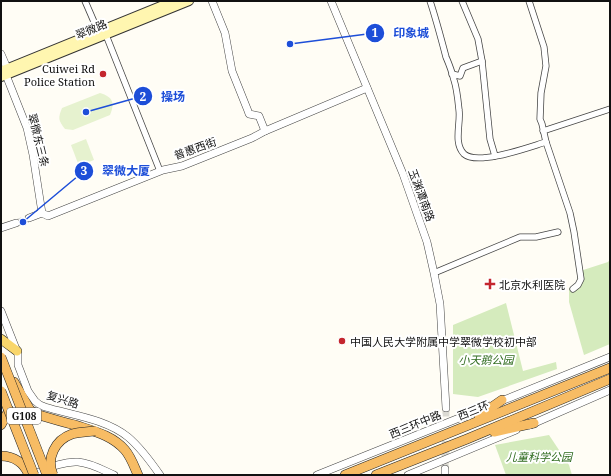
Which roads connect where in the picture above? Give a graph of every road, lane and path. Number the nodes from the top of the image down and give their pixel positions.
1 (85, 1) edge
2 (173, 1) edge
3 (189, 1) edge
4 (212, 1) edge
5 (331, 1) edge
6 (430, 1) edge
7 (462, 1) edge
8 (529, 1) edge
9 (533, 1) edge
10 (98, 31) junction
11 (106, 35) junction
12 (1, 54) edge
13 (482, 61) junction
14 (4, 73) edge
15 (452, 74) junction
16 (367, 88) junction
17 (610, 109) edge
18 (542, 124) junction
19 (265, 130) junction
20 (544, 131) junction
21 (546, 142) junction
22 (495, 156) junction
23 (160, 171) junction
24 (42, 213) junction
25 (29, 218) tunnel mouth
26 (16, 223) tunnel mouth
27 (1, 228) edge
28 (558, 232) dead end
29 (434, 273) junction
30 (573, 289) dead end
31 (1, 311) edge
32 (1, 339) edge
33 (17, 351) junction
34 (1, 357) edge
35 (610, 357) edge
36 (5, 367) junction
37 (608, 369) edge
38 (606, 380) edge
39 (610, 390) edge
40 (1, 391) edge
41 (502, 400) junction
42 (446, 408) tunnel mouth
43 (9, 410) junction
44 (534, 423) junction
45 (1, 425) edge
46 (465, 426) junction
47 (95, 431) junction
48 (467, 439) junction
49 (1, 456) edge
50 (29, 475) edge
51 (33, 475) edge
52 (47, 475) edge
53 (52, 475) edge
54 (114, 475) edge
55 (138, 475) edge
56 (160, 475) edge
57 (317, 475) edge
58 (345, 475) edge
59 (376, 475) edge
60 (408, 475) edge

1 - 10 street
2 - 10 main road, 翠微路
3 - 11 main road, 翠微路
4 - 19 street
5 - 16 street, 玉渊潭南路
6 - 15 street
7 - 13 street
8 - 18 street
9 - 18 street
10 - 14 main road, 翠微路
11 - 14 main road, 翠微路
11 - 23 street
12 - 14 street, 翠微东三条
13 - 15 street
13 - 22 street
14 - 24 street, 翠微东三条
15 - 22 street
16 - 19 street, 普惠西街
16 - 29 street, 玉渊潭南路
17 - 20 street
18 - 20 street
19 - 23 street, 普惠西街
20 - 21 street
21 - 22 street
21 - 30 street
23 - 24 street, 普惠西街
24 - 25 street, 普惠西街
26 - 27 street
28 - 29 street
29 - 42 street, 玉渊潭南路
31 - 33 street, 复兴路
32 - 33 main road
33 - 56 street, 复兴路
34 - 36 highway, G108, bridge
35 - 41 street, 西三环中路
36 - 47 highway, bridge
36 - 52 highway, G108, bridge
37 - 46 highway, 西三环
38 - 48 highway
39 - 44 street
40 - 43 highway, G108, bridge
41 - 46 highway
41 - 57 street, 西三环中路
43 - 45 highway
43 - 51 highway, G108, bridge
44 - 48 highway
44 - 60 street
46 - 58 highway, 西三环
47 - 53 highway, bridge
47 - 55 highway
48 - 59 highway
49 - 50 highway
51 - 54 street

